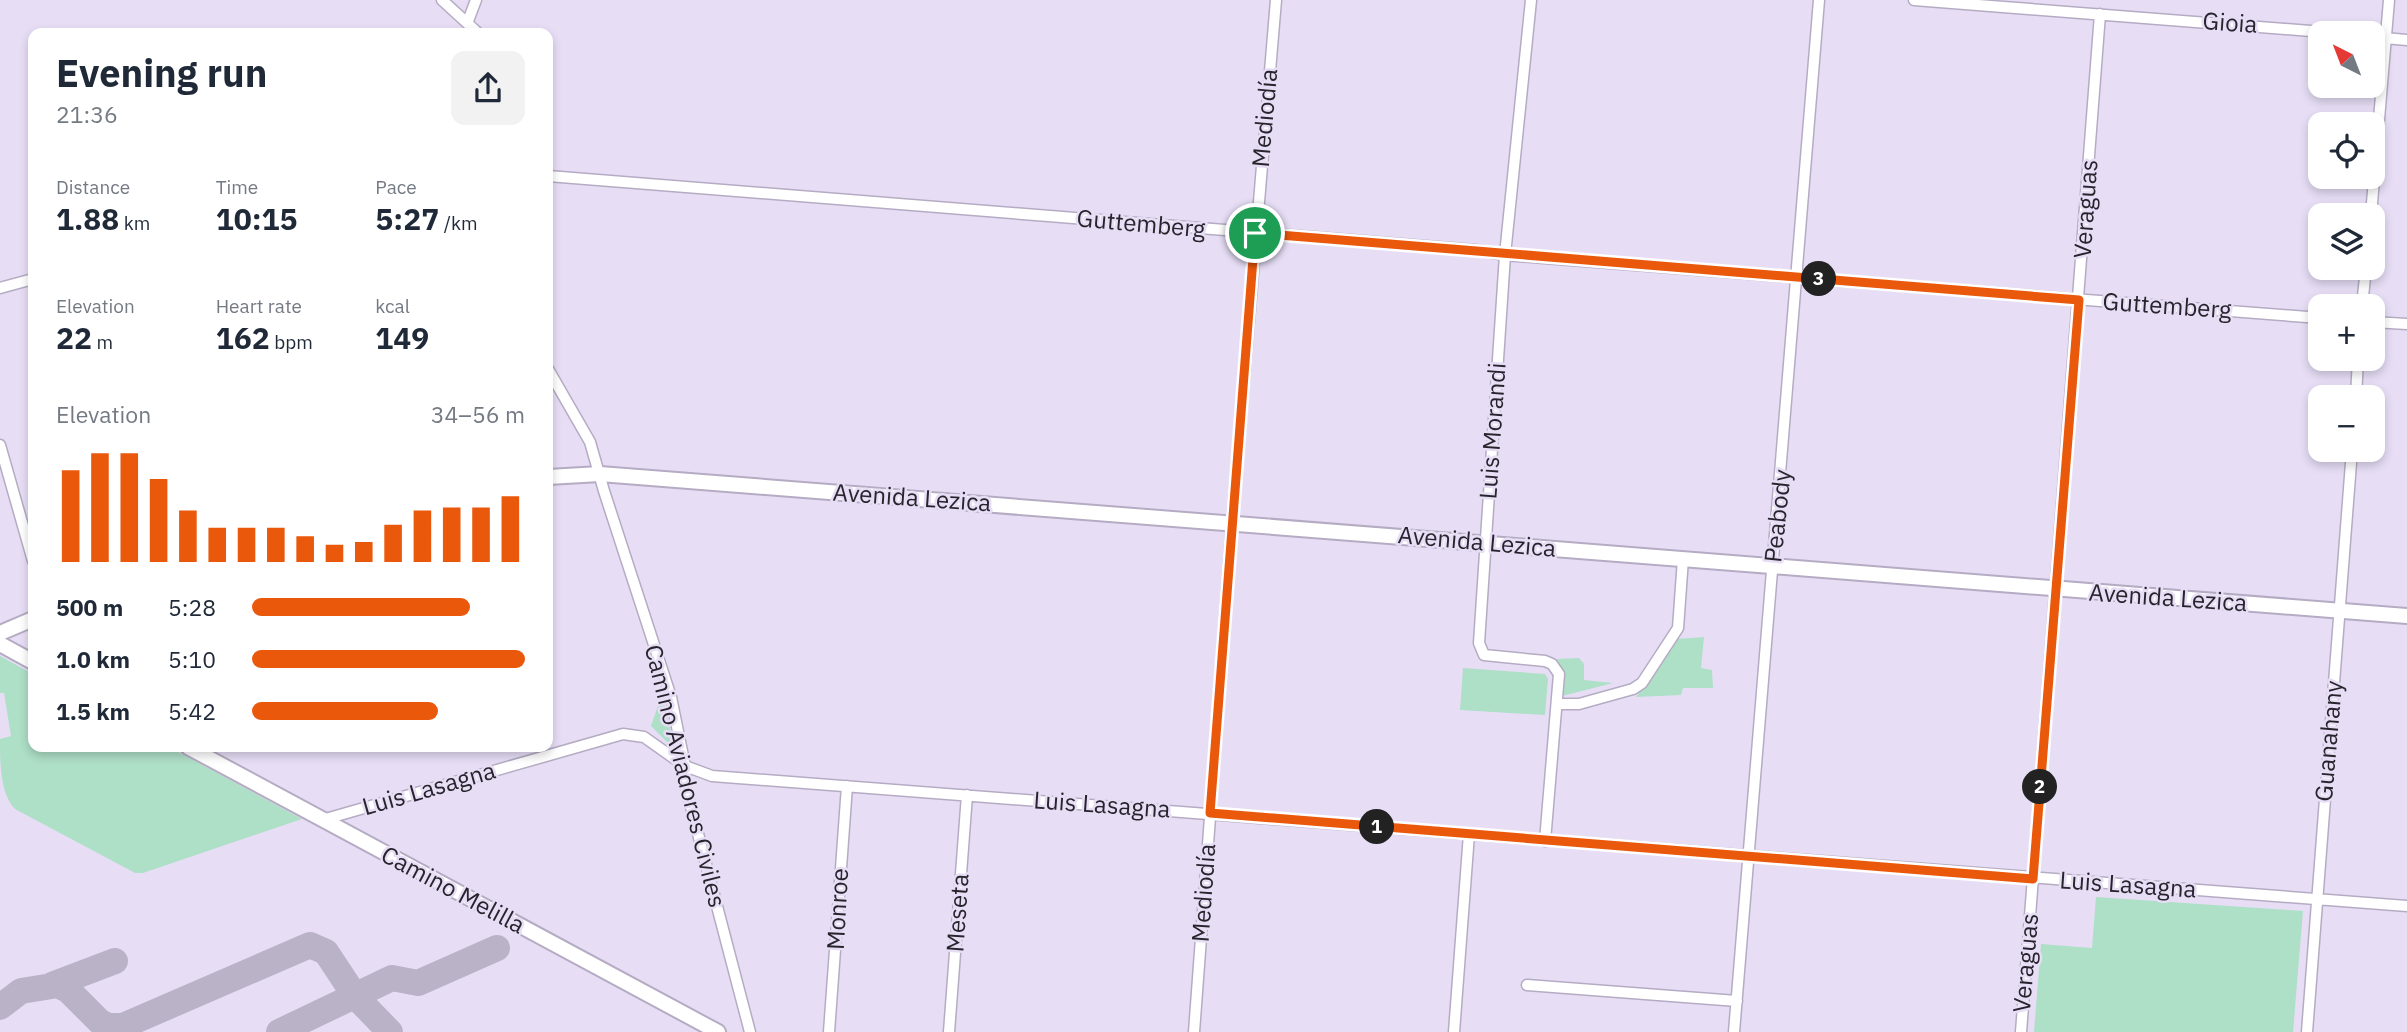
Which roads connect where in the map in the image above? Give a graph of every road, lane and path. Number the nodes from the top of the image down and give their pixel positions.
1 (442, 0) edge
2 (476, 0) edge
3 (1276, 0) edge
4 (1531, 0) edge
5 (1819, 0) edge
6 (1914, 0) edge
7 (2389, 0) edge
8 (454, 4) edge
9 (2100, 14) junction
10 (468, 21) junction
11 (474, 28) edge
12 (2308, 31) edge
13 (2386, 39) junction
14 (2407, 40) edge
15 (553, 176) edge
16 (2372, 203) edge
17 (1255, 233) junction
18 (1505, 255) junction
19 (1795, 278) junction
20 (28, 280) edge
21 (0, 288) edge
22 (2079, 300) junction
23 (2308, 317) edge
24 (2385, 323) edge
25 (2407, 324) edge
26 (553, 377) edge
27 (0, 444) edge
28 (2351, 462) edge
29 (600, 474) junction
30 (553, 477) edge
31 (1232, 522) junction
32 (1485, 542) junction
33 (28, 543) edge
34 (1683, 559) junction
35 (1772, 567) junction
36 (2056, 589) junction
37 (2341, 611) junction
38 (2407, 616) edge
39 (28, 621) edge
40 (0, 633) edge
41 (0, 644) edge
42 (28, 659) edge
43 (1558, 704) junction
44 (197, 752) edge
45 (685, 766) junction
46 (847, 786) junction
47 (967, 795) junction
48 (1210, 813) junction
49 (322, 820) junction
50 (1469, 834) junction
51 (1545, 841) junction
52 (1748, 857) junction
53 (2033, 879) junction
54 (2317, 899) junction
55 (2407, 906) edge
56 (1527, 985) dead end
57 (1737, 1001) junction
58 (718, 1032) edge
59 (750, 1032) edge
60 (829, 1032) edge
61 (949, 1032) edge
62 (1194, 1032) edge
63 (1454, 1032) edge
64 (1734, 1032) edge
65 (2021, 1032) edge
66 (2306, 1032) edge

1 - 8 street
2 - 10 street
3 - 17 street, Mediodía
4 - 18 street, Luis Morandi
5 - 19 street, Peabody
6 - 9 street, Gioia
7 - 13 street
8 - 10 street
9 - 12 street, Gioia
9 - 22 street, Veraguas
10 - 11 street
13 - 14 street
13 - 16 street
15 - 17 street, Guttemberg
17 - 18 street, Guttemberg
17 - 31 street, Mediodía
18 - 19 street, Guttemberg
18 - 32 street, Luis Morandi
19 - 22 street, Guttemberg
19 - 35 street, Peabody
20 - 21 street
22 - 23 street, Guttemberg
22 - 36 street, Veraguas
24 - 25 street
26 - 29 street, Camino Aviadores Civiles
27 - 33 street
28 - 37 street, Guanahany
29 - 30 street, Avenida Lezica
29 - 31 street, Avenida Lezica
29 - 45 street, Camino Aviadores Civiles
31 - 32 street, Avenida Lezica
31 - 48 street, Mediodía
32 - 34 street, Avenida Lezica
32 - 43 street, Luis Morandi
34 - 35 street, Avenida Lezica
34 - 43 street
35 - 36 street, Avenida Lezica
35 - 52 street, Peabody
36 - 37 street, Avenida Lezica
36 - 53 street, Veraguas
37 - 38 street, Avenida Lezica
37 - 54 street, Guanahany
39 - 40 street
41 - 42 street
43 - 51 street, Luis Morandi
44 - 49 street, Camino Melilla
45 - 46 street, Luis Lasagna
45 - 49 street, Luis Lasagna
45 - 59 street, Camino Aviadores Civiles
46 - 47 street, Luis Lasagna
46 - 60 street, Monroe
47 - 48 street, Luis Lasagna
47 - 61 street, Meseta
48 - 50 street, Luis Lasagna
48 - 62 street, Mediodía
49 - 58 street, Camino Melilla
50 - 51 street, Luis Lasagna
50 - 63 street
51 - 52 street, Luis Lasagna
52 - 53 street, Luis Lasagna
52 - 57 street, Peabody
53 - 54 street, Luis Lasagna
53 - 65 street, Veraguas
54 - 55 street, Luis Lasagna
54 - 66 street, Guanahany
56 - 57 street
57 - 64 street, Peabody

